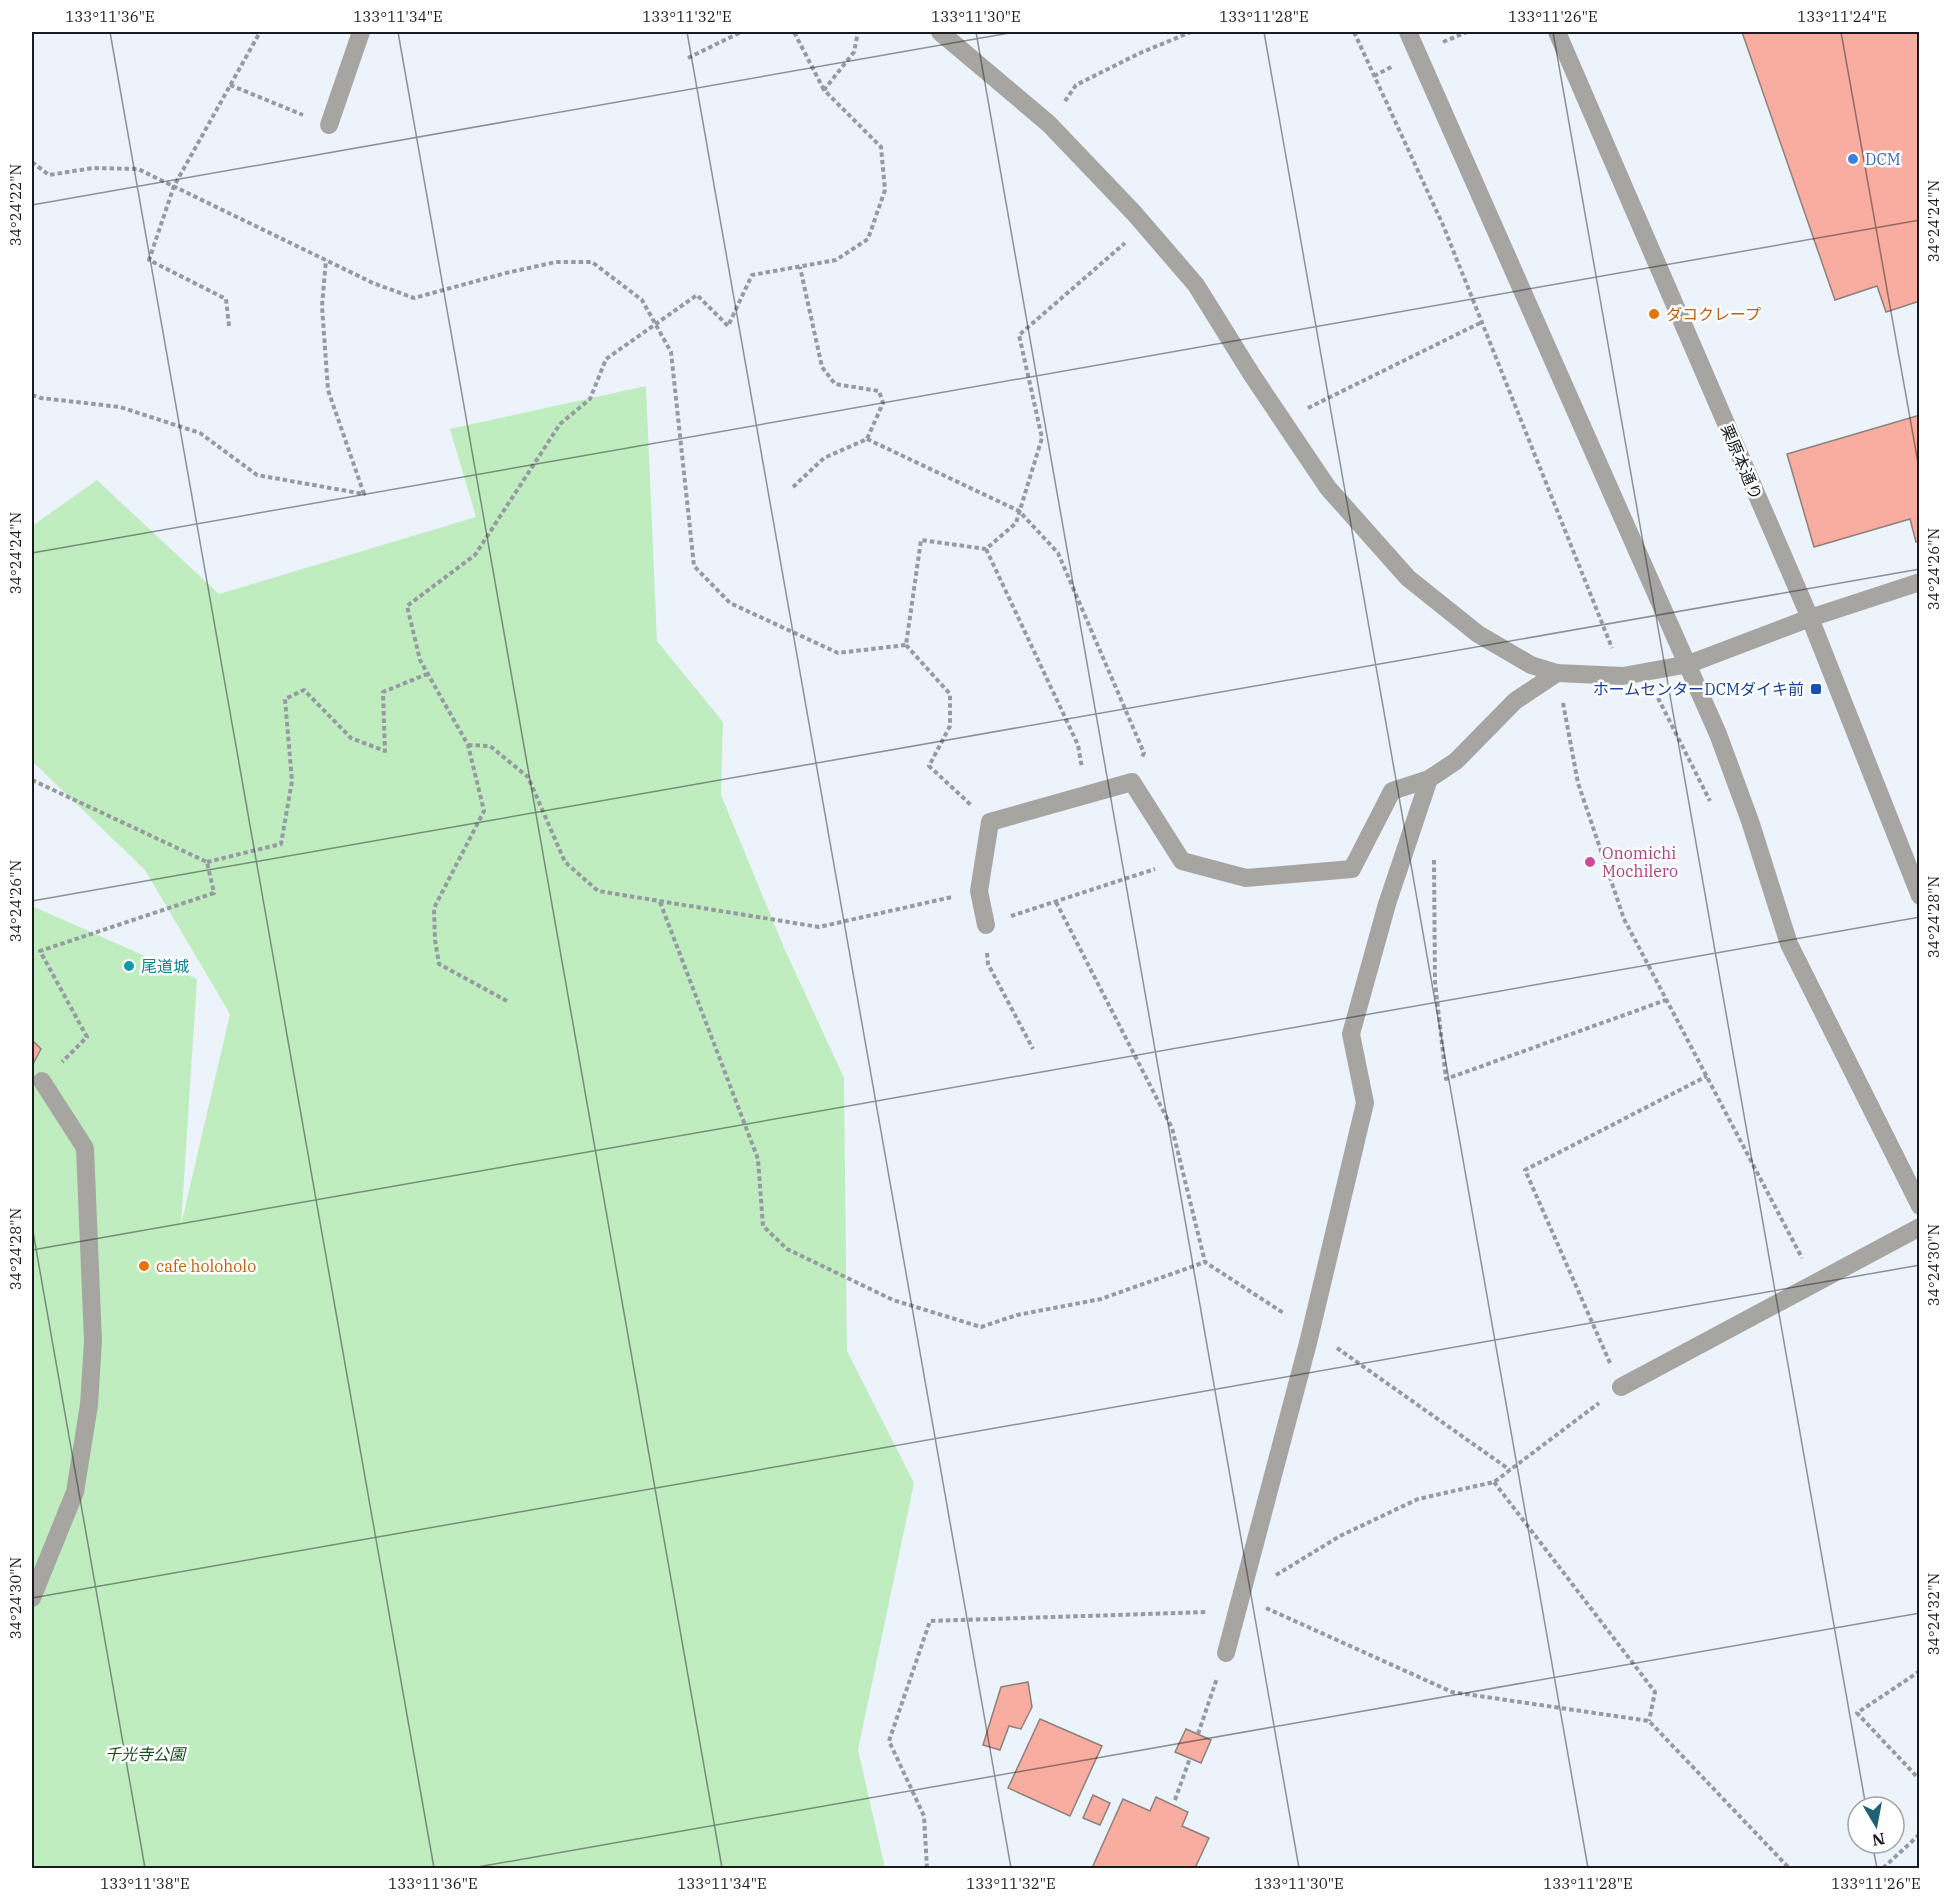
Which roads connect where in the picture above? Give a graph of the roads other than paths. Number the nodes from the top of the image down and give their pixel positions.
1 (361, 32) edge
2 (940, 32) edge
3 (1408, 32) edge
4 (1557, 32) edge
5 (329, 125) road end
6 (1920, 582) edge
7 (1810, 618) junction
8 (1689, 664) junction
9 (1557, 673) junction
10 (1429, 779) junction
11 (1920, 896) edge
12 (986, 925) road end
13 (42, 1081) road end
14 (1920, 1206) edge
15 (1920, 1227) edge
16 (1621, 1386) road end
17 (32, 1598) edge
18 (1226, 1653) road end

1 - 5 street
2 - 9 street
3 - 8 street
4 - 7 street, 栗原本通り
6 - 7 street
7 - 8 street
7 - 11 street, 栗原本通り
8 - 9 street
8 - 14 street
9 - 10 street
10 - 12 street
10 - 18 street
13 - 17 street
15 - 16 street

